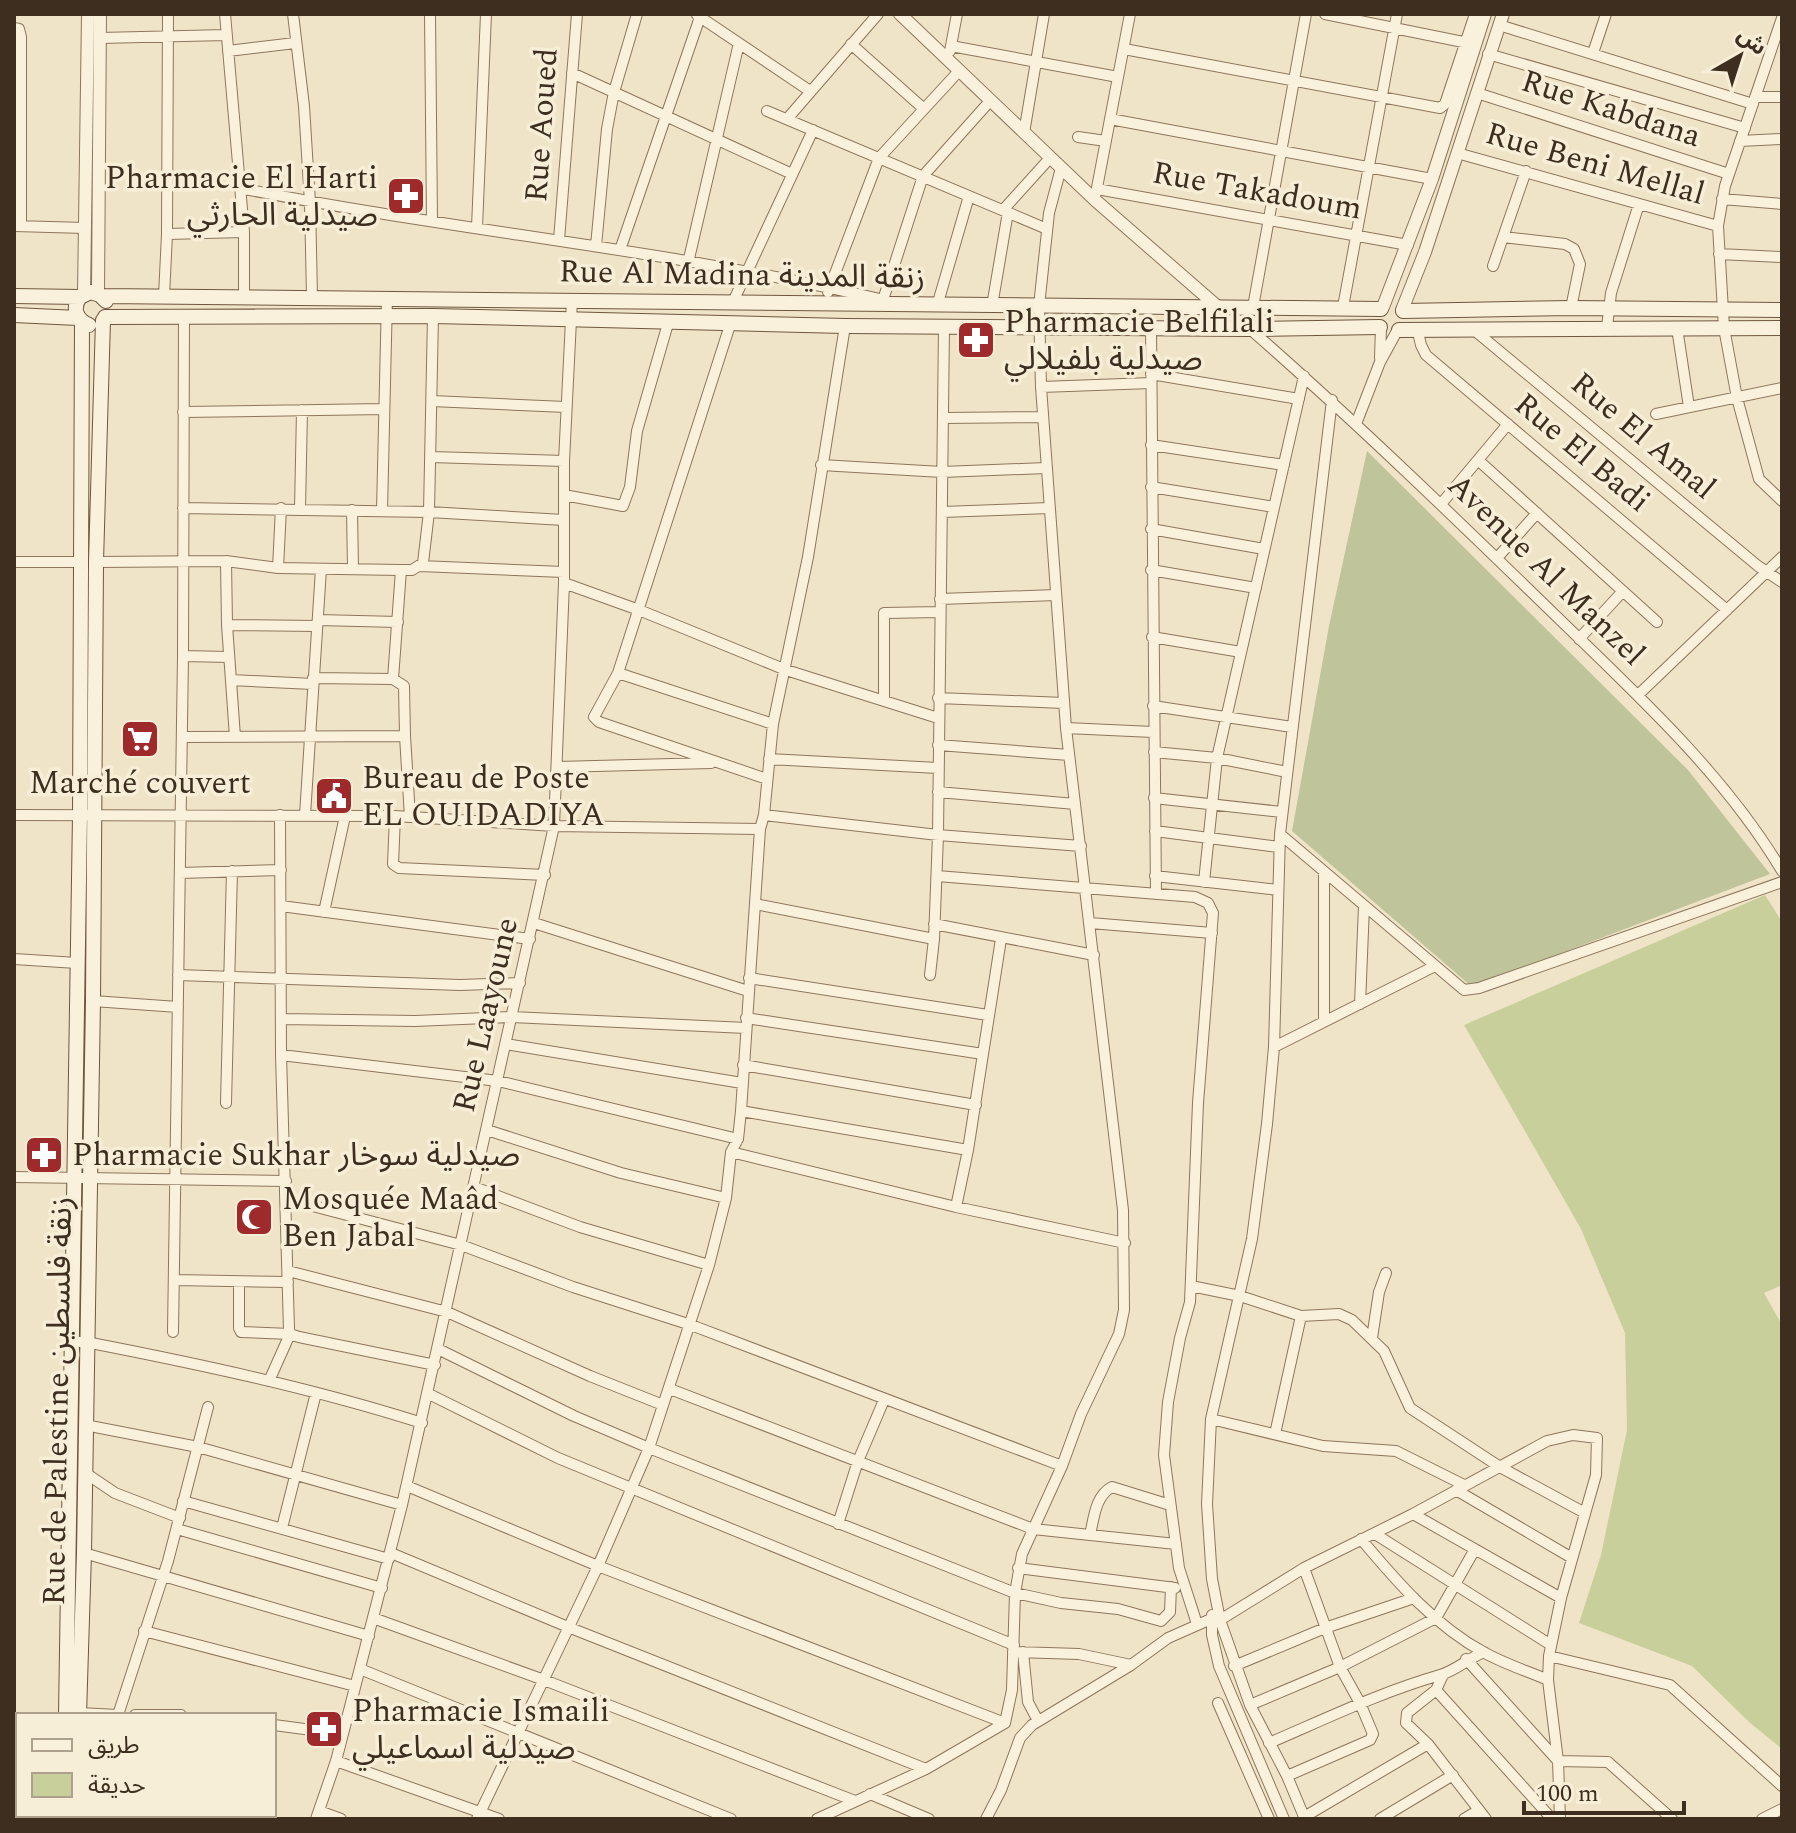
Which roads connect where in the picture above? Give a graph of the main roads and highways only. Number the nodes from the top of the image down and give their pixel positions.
1 (91, 295) junction
2 (14, 296) edge
3 (1382, 308) junction
4 (1402, 310) junction
5 (1782, 310) edge
6 (14, 315) edge
7 (104, 319) junction
8 (80, 320) junction
9 (1380, 327) junction
10 (1782, 328) edge
11 (1398, 330) junction
12 (89, 562) junction
13 (87, 815) junction
14 (82, 1178) junction
15 (79, 1342) junction
16 (75, 1713) edge
17 (75, 1713) edge

1 - 2 main road, Rue Al Madina زنقة المدينة
1 - 3 main road, Rue Al Madina زنقة المدينة
1 - 7 main road
1 - 8 main road
3 - 4 main road
3 - 9 main road
4 - 5 main road
4 - 11 main road
6 - 8 main road
7 - 8 main road
7 - 9 main road, Rue Al Madina زنقة المدينة
7 - 12 main road, Rue de Palestine زنقة فلسطين
8 - 12 main road, Rue de Palestine زنقة فلسطين
9 - 11 main road
10 - 11 main road
12 - 13 main road, Rue de Palestine زنقة فلسطين
13 - 14 main road, Rue de Palestine زنقة فلسطين
13 - 14 main road, Rue de Palestine زنقة فلسطين
14 - 15 main road, Rue de Palestine زنقة فلسطين
15 - 16 main road, Rue de Palestine زنقة فلسطين
15 - 17 main road, Rue de Palestine زنقة فلسطين

